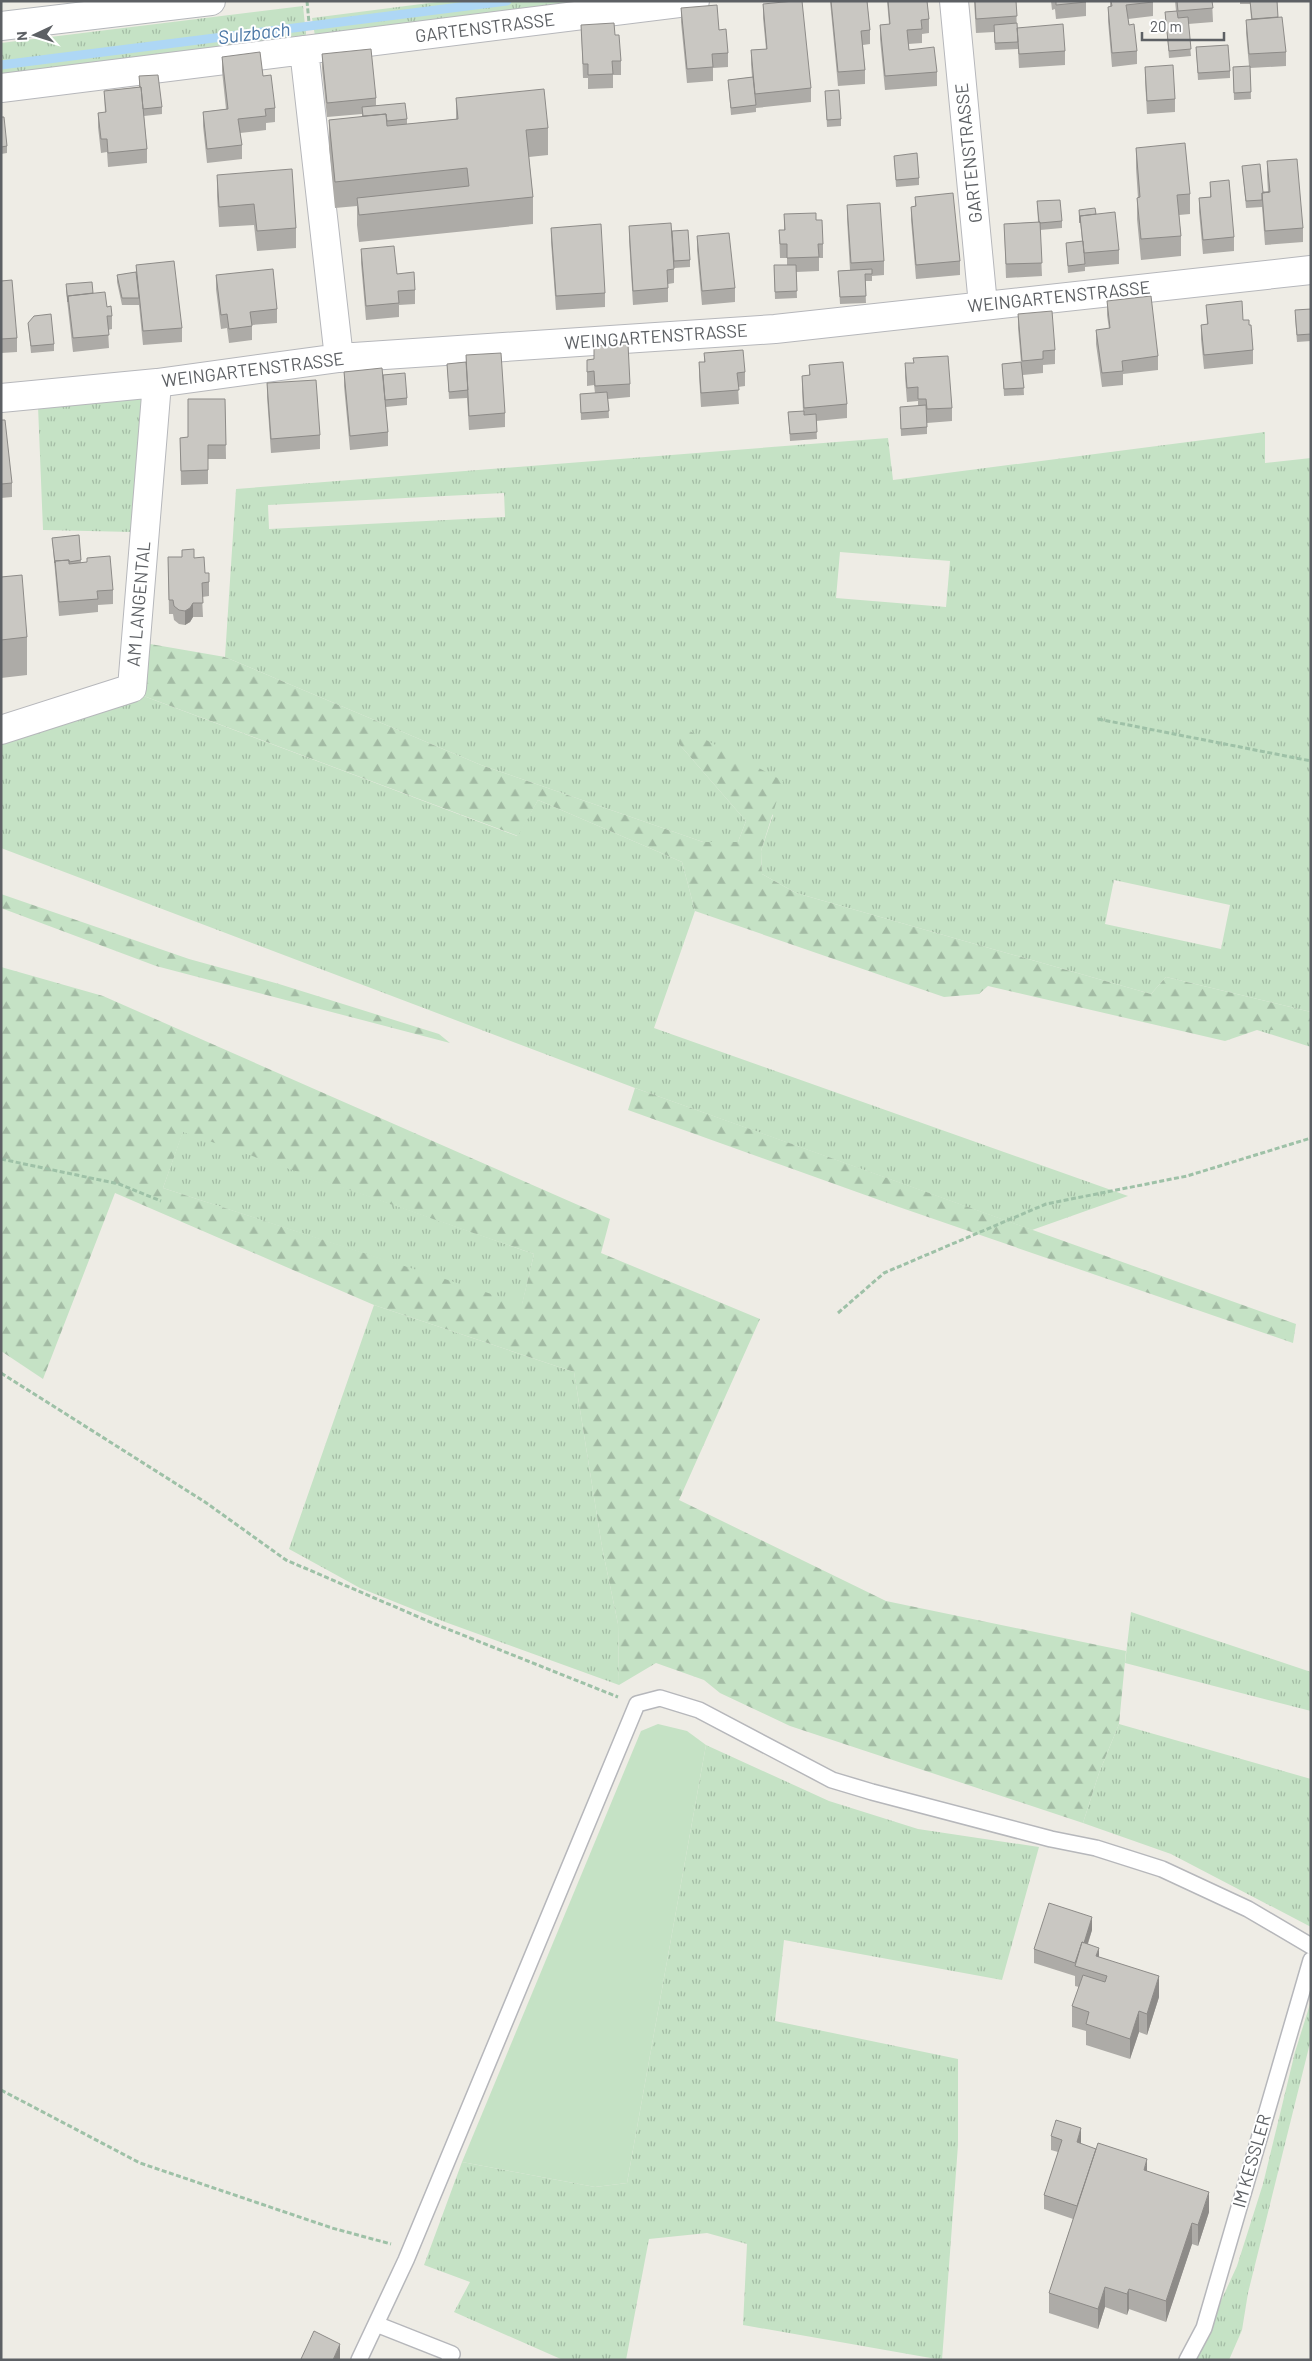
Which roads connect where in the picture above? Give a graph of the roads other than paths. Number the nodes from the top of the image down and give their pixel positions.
1 (211, 1) edge
2 (695, 1) edge
3 (954, 1) edge
4 (1, 26) edge
5 (304, 50) junction
6 (1, 88) edge
7 (1311, 270) edge
8 (983, 306) junction
9 (339, 358) junction
10 (157, 383) junction
11 (1, 398) edge
12 (1, 730) edge
13 (1311, 1946) edge
14 (1311, 1960) edge
15 (376, 2324) junction
16 (359, 2360) edge
17 (449, 2360) edge
18 (1187, 2360) edge

1 - 4 street
2 - 5 street, GARTENSTRASSE
3 - 8 street, GARTENSTRASSE
5 - 6 street, GARTENSTRASSE
5 - 9 street
7 - 8 street, WEINGARTENSTRASSE
8 - 9 street, WEINGARTENSTRASSE
9 - 10 street, WEINGARTENSTRASSE
10 - 11 street, WEINGARTENSTRASSE
10 - 12 street, AM LANGENTAL
13 - 15 lane
14 - 18 lane, IM KESSLER
15 - 16 lane
15 - 17 lane

